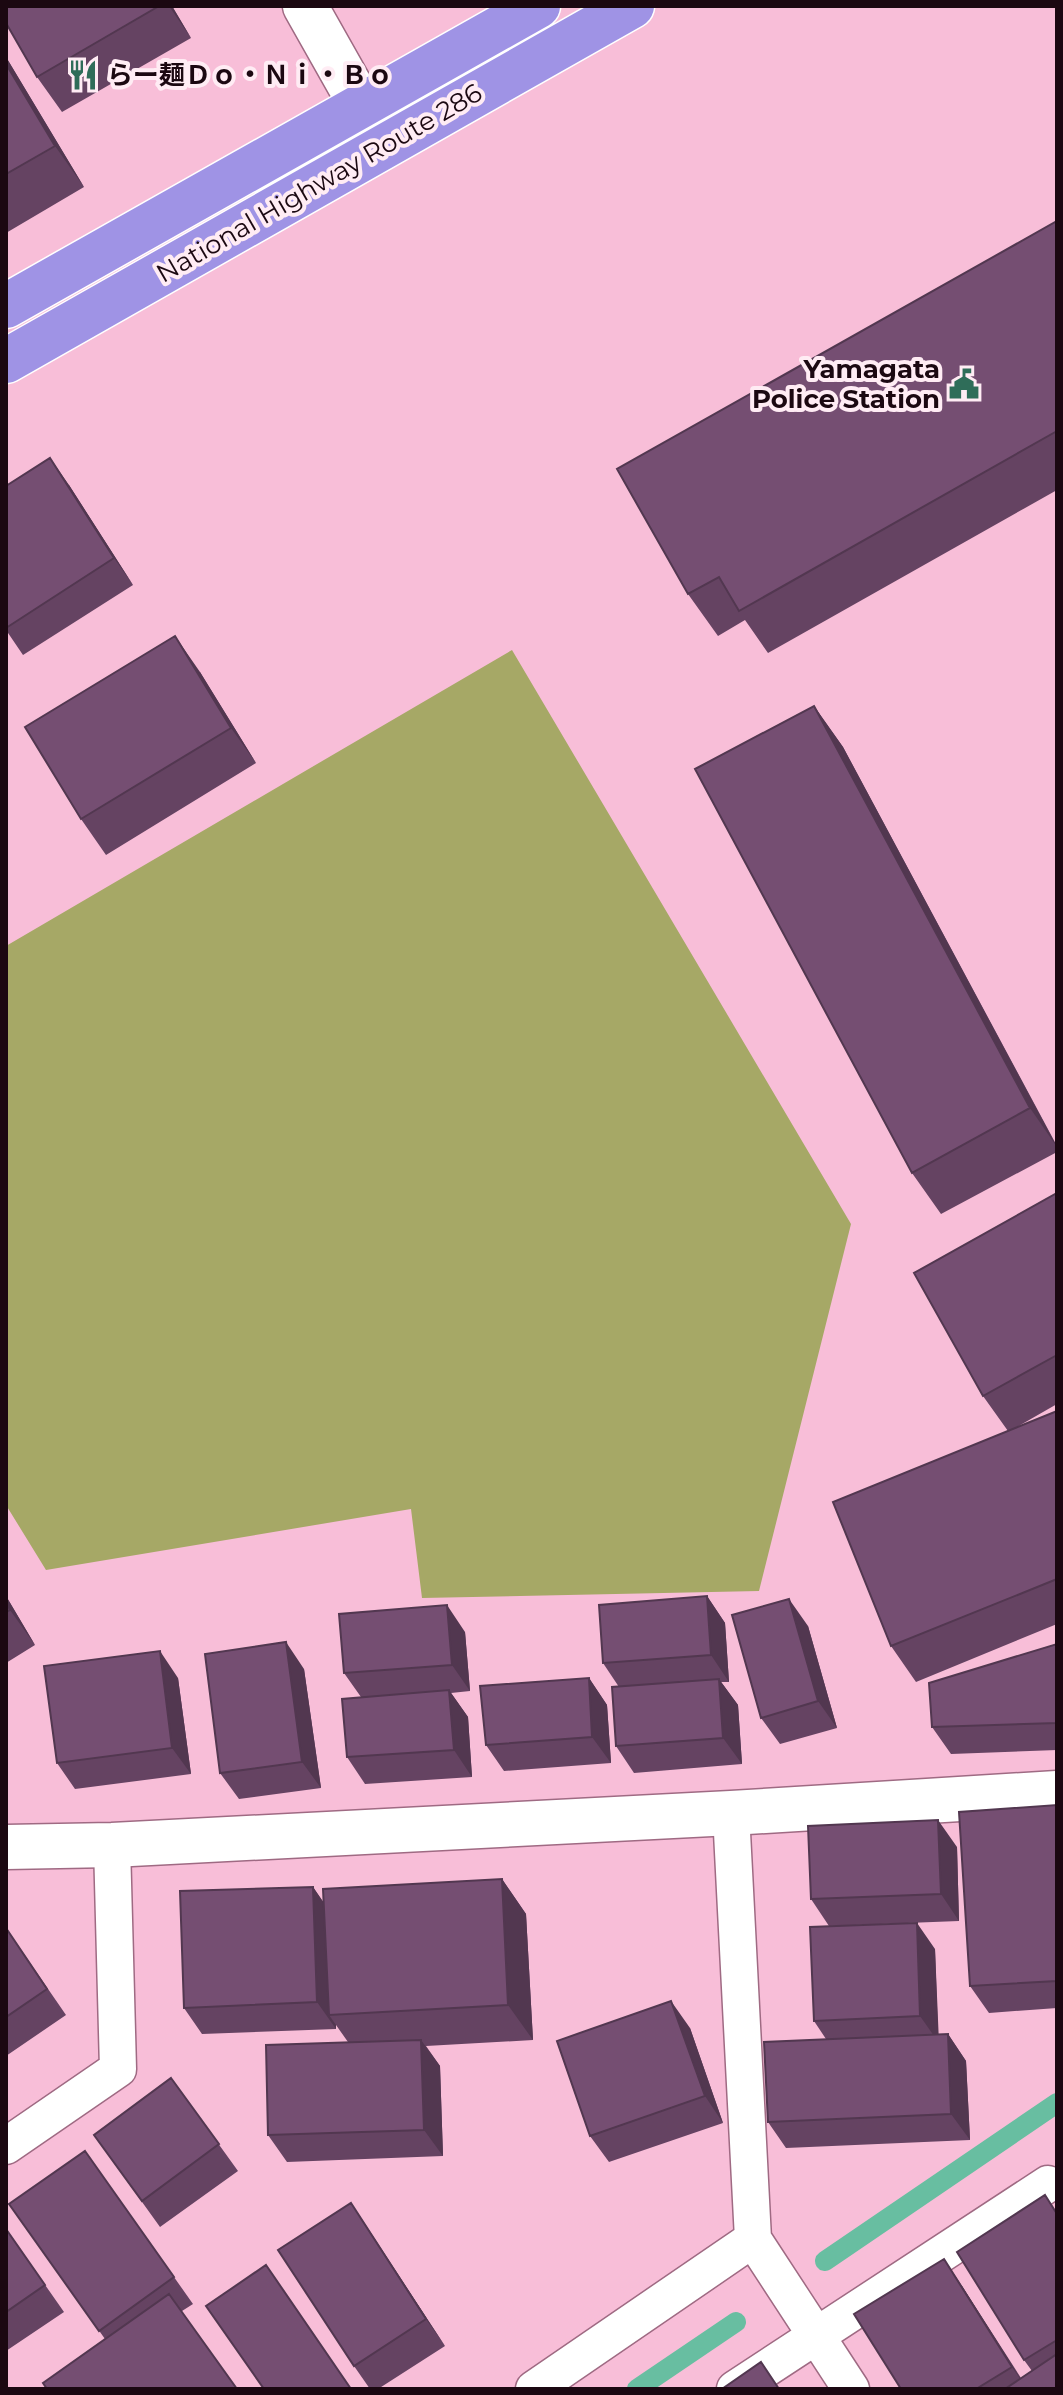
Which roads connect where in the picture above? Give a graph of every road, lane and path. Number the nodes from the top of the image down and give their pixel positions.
1 (305, 6) edge
2 (538, 6) edge
3 (632, 6) edge
4 (362, 107) junction
5 (6, 306) edge
6 (6, 361) edge
7 (1057, 1793) edge
8 (731, 1813) junction
9 (112, 1845) junction
10 (6, 1847) edge
11 (6, 2146) edge
12 (1048, 2184) dead end
13 (753, 2239) junction
14 (814, 2336) junction
15 (534, 2389) edge
16 (735, 2389) edge
17 (851, 2389) edge

1 - 4 street
2 - 4 highway, National Highway Route 286
3 - 6 highway, National Highway Route 286
4 - 5 highway, National Highway Route 286
7 - 8 street
8 - 9 street
8 - 13 lane
9 - 10 street
9 - 11 lane
12 - 14 lane
13 - 14 lane
13 - 15 lane
14 - 16 lane
14 - 17 lane

